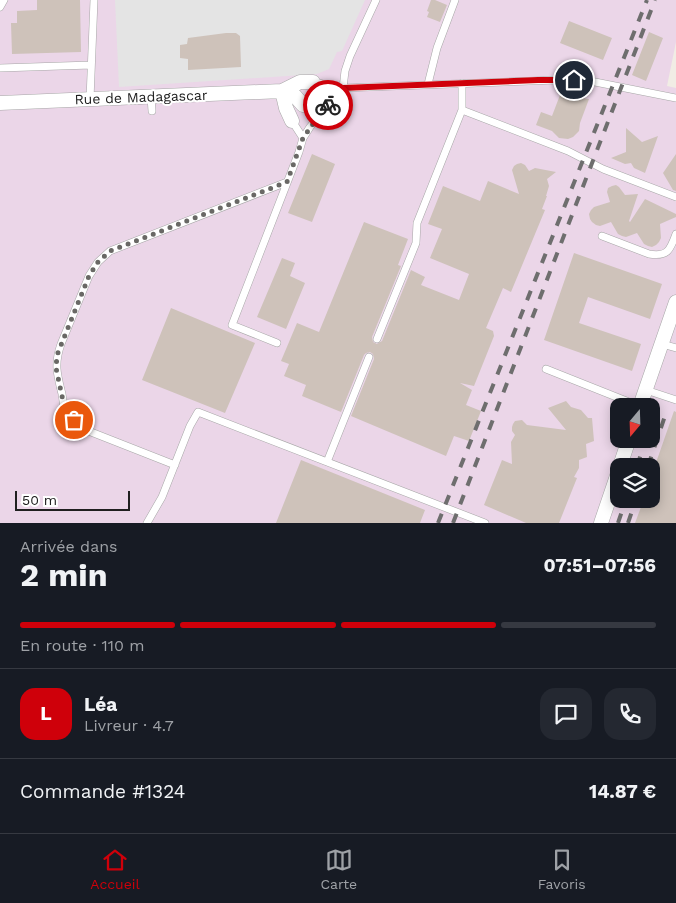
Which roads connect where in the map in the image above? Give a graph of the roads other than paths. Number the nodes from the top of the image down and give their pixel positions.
1 (4, 0) edge
2 (94, 0) edge
3 (376, 0) edge
4 (455, 0) edge
5 (0, 7) edge
6 (91, 65) junction
7 (0, 68) edge
8 (313, 82) joint
9 (462, 83) junction
10 (428, 84) junction
11 (343, 88) junction
12 (282, 91) junction
13 (151, 97) junction
14 (676, 98) edge
15 (90, 99) junction
16 (0, 102) edge
17 (303, 105) joint
18 (462, 110) junction
19 (152, 111) dead end
20 (318, 117) junction
21 (292, 121) joint
22 (303, 138) junction
23 (287, 182) junction
24 (676, 197) edge
25 (676, 234) edge
26 (602, 236) dead end
27 (676, 302) edge
28 (377, 339) dead end
29 (277, 343) dead end
30 (662, 344) junction
31 (676, 348) edge
32 (369, 357) dead end
33 (546, 369) dead end
34 (646, 390) junction
35 (620, 398) edge
36 (643, 398) edge
37 (676, 400) edge
38 (327, 462) junction
39 (174, 465) junction
40 (610, 496) edge
41 (147, 523) edge
42 (485, 523) edge
43 (601, 523) edge

1 - 5 lane
2 - 6 lane
3 - 11 lane
4 - 10 lane
6 - 7 lane
6 - 15 lane
8 - 11 lane
8 - 12 street, Rue de Madagascar
9 - 10 lane
9 - 14 lane
9 - 18 lane
10 - 11 lane
11 - 20 lane
12 - 13 street, Rue de Madagascar
12 - 17 street
12 - 21 street
13 - 15 street, Rue de Madagascar
13 - 19 lane
15 - 16 street, Rue de Madagascar
17 - 20 lane
18 - 24 lane
18 - 28 lane
20 - 22 lane
21 - 22 lane
22 - 23 lane
23 - 29 lane
23 - 39 lane
25 - 26 lane
27 - 30 street
30 - 31 lane
30 - 34 street
32 - 38 lane
33 - 35 lane
34 - 36 street
34 - 37 lane
38 - 39 lane
38 - 42 lane
39 - 41 lane
40 - 43 street

